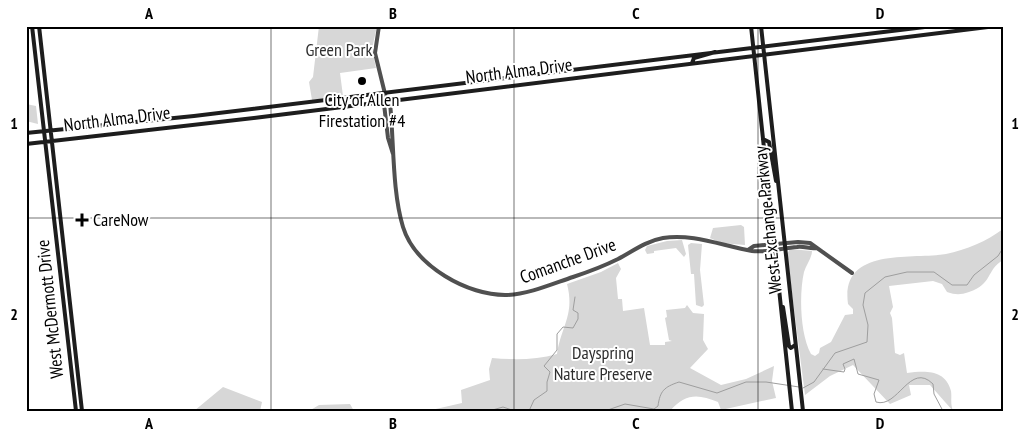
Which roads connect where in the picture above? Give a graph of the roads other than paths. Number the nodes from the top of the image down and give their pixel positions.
1 (32, 26) edge
2 (38, 26) edge
3 (379, 26) edge
4 (751, 26) edge
5 (761, 26) edge
6 (933, 26) edge
7 (996, 26) edge
8 (835, 38) junction
9 (836, 45) junction
10 (763, 46) junction
11 (754, 47) junction
12 (42, 50) junction
13 (35, 51) junction
14 (717, 51) junction
15 (765, 54) junction
16 (754, 56) junction
17 (692, 63) junction
18 (386, 92) junction
19 (387, 102) junction
20 (194, 116) junction
21 (195, 124) junction
22 (393, 128) junction
23 (387, 129) junction
24 (44, 131) junction
25 (51, 131) junction
26 (26, 133) edge
27 (763, 139) junction
28 (52, 141) junction
29 (45, 142) junction
30 (26, 144) edge
31 (393, 156) junction
32 (778, 191) junction
33 (54, 214) junction
34 (60, 214) junction
35 (775, 246) junction
36 (785, 246) junction
37 (852, 273) dead end
38 (61, 276) junction
39 (67, 276) junction
40 (781, 303) junction
41 (795, 346) junction
42 (77, 367) junction
43 (71, 368) junction
44 (76, 411) edge
45 (82, 411) edge
46 (792, 411) edge
47 (803, 411) edge

1 - 13 main road, West McDermott Drive
2 - 12 main road, West McDermott Drive
3 - 18 street, Comanche Drive
4 - 11 main road, West Exchange Parkway
5 - 10 main road, West Exchange Parkway
6 - 8 main road, North Alma Drive
7 - 9 main road, North Alma Drive
8 - 9 main road
8 - 10 main road, North Alma Drive
9 - 15 main road, North Alma Drive
10 - 11 main road, North Alma Drive
10 - 15 main road, West Exchange Parkway
11 - 14 main road, North Alma Drive
11 - 16 main road, West Exchange Parkway
12 - 13 main road
12 - 25 main road, West McDermott Drive
13 - 24 main road, West McDermott Drive
14 - 17 main road
14 - 18 main road, North Alma Drive
15 - 16 main road, North Alma Drive
15 - 32 main road, West Exchange Parkway
16 - 17 main road, North Alma Drive
16 - 27 main road, West Exchange Parkway
17 - 19 main road, North Alma Drive
18 - 19 street, Comanche Drive
18 - 20 main road, North Alma Drive
19 - 21 main road, North Alma Drive
19 - 22 street, Comanche Drive
19 - 23 street, Comanche Drive
20 - 21 main road
20 - 25 main road, North Alma Drive
21 - 28 main road, North Alma Drive
22 - 23 street
22 - 31 street, Comanche Drive
23 - 31 street, Comanche Drive
24 - 25 main road, North Alma Drive
24 - 26 main road, North Alma Drive
24 - 29 main road, West McDermott Drive
25 - 28 main road, West McDermott Drive
27 - 32 main road
27 - 35 main road, West Exchange Parkway
28 - 29 main road, North Alma Drive
28 - 34 main road, West McDermott Drive
29 - 30 main road, North Alma Drive
29 - 33 main road, West McDermott Drive
31 - 35 street, Comanche Drive
32 - 36 main road, West Exchange Parkway
33 - 34 main road
33 - 38 main road, West McDermott Drive
34 - 39 main road, West McDermott Drive
35 - 36 street, Comanche Drive
35 - 40 main road, West Exchange Parkway
36 - 37 street, Comanche Drive
36 - 41 main road, West Exchange Parkway
38 - 39 main road
38 - 43 main road, West McDermott Drive
39 - 42 main road, West McDermott Drive
40 - 41 main road
40 - 46 main road, West Exchange Parkway
41 - 47 main road, West Exchange Parkway
42 - 43 main road
42 - 45 main road, West McDermott Drive
43 - 44 main road, West McDermott Drive

